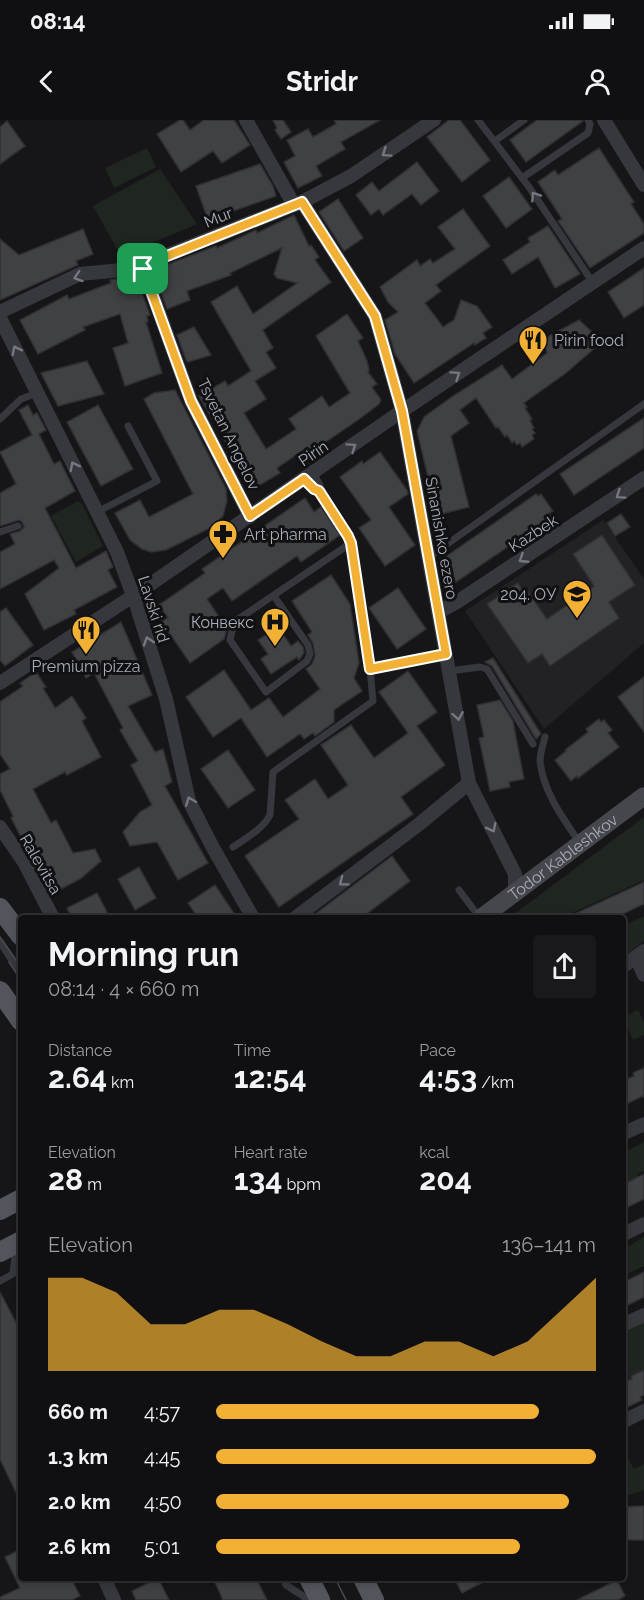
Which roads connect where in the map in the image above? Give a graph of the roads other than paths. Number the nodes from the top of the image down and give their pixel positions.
1 (246, 120) edge
2 (434, 120) edge
3 (478, 120) edge
4 (524, 120) edge
5 (588, 120) edge
6 (604, 120) edge
7 (495, 141) junction
8 (522, 178) junction
9 (644, 185) edge
10 (298, 203) junction
11 (644, 248) edge
12 (142, 266) junction
13 (593, 283) junction
14 (0, 312) edge
15 (0, 318) edge
16 (37, 393) junction
17 (644, 404) edge
18 (402, 411) junction
19 (0, 419) edge
20 (128, 426) dead end
21 (309, 476) junction
22 (644, 478) edge
23 (97, 512) junction
24 (250, 516) junction
25 (18, 526) dead end
26 (0, 532) edge
27 (351, 543) junction
28 (429, 557) junction
29 (134, 596) junction
30 (274, 596) junction
31 (439, 612) junction
32 (446, 654) junction
33 (370, 669) junction
34 (449, 671) junction
35 (0, 683) edge
36 (545, 737) dead end
37 (533, 744) dead end
38 (470, 783) junction
39 (644, 796) edge
40 (0, 827) edge
41 (580, 844) junction
42 (233, 847) dead end
43 (459, 890) dead end
44 (515, 892) junction
45 (0, 908) edge
46 (51, 915) edge
47 (251, 915) edge
48 (299, 915) edge
49 (478, 915) edge
50 (484, 915) edge
51 (18, 932) edge
52 (0, 942) edge
53 (640, 954) edge
54 (626, 964) edge
55 (18, 969) edge
56 (644, 975) edge
57 (2, 995) edge
58 (18, 1018) edge
59 (644, 1124) edge
60 (626, 1132) edge
61 (18, 1201) edge
62 (0, 1210) edge
63 (644, 1224) edge
64 (626, 1233) edge
65 (13, 1245) edge
66 (0, 1281) edge
67 (644, 1315) edge
68 (626, 1323) edge
69 (644, 1411) edge
70 (626, 1420) edge
71 (105, 1581) edge
72 (284, 1581) edge
73 (310, 1581) edge
74 (364, 1581) edge
75 (114, 1600) edge
76 (309, 1600) edge
77 (320, 1600) edge
78 (374, 1600) edge

1 - 10 street, Sinanishko ezero
2 -> 10 street, Mur
3 - 7 lane
4 - 7 lane
5 - 8 lane
6 - 9 street
7 - 8 lane
13 -> 8 lane
10 - 12 street, Mur
10 - 18 street, Sinanishko ezero
11 - 13 street, Pirin
12 -> 14 street, Mur
12 - 24 street, Tsvetan Angelov
18 -> 13 street, Pirin
16 -> 15 street, Lavski rid
16 - 19 lane
23 -> 16 street, Lavski rid
17 - 28 lane
21 -> 18 street, Pirin
18 - 28 street, Sinanishko ezero
20 - 23 lane
21 - 24 street, Pirin
21 - 27 lane
22 -> 31 street, Kazbek
23 - 29 street, Lavski rid
24 - 29 street, Pirin
25 - 26 lane
27 - 30 lane
27 - 33 lane
28 - 31 street, Sinanishko ezero
29 - 35 street, Pirin
47 -> 29 street, Lavski rid
30 - 30 lane
31 - 32 street, Sinanishko ezero
32 - 33 lane
32 - 34 street, Sinanishko ezero
33 - 42 lane
34 - 37 lane
34 -> 38 street, Sinanishko ezero
36 - 41 lane
38 -> 44 street, Sinanishko ezero
38 -> 48 street
39 - 41 main road, Todor Kableshkov
40 - 46 street, Ralevitsa
41 - 44 main road, Todor Kableshkov
43 - 49 lane
44 - 50 main road, Todor Kableshkov
45 - 51 main road
52 - 55 lane
53 - 54 street
53 - 56 street
57 - 58 main road
59 - 60 street
61 - 62 main road
63 - 64 street
65 - 66 lane
67 - 68 street
69 - 70 street
71 - 75 street
72 - 76 lane
73 - 77 main road
74 - 78 main road

